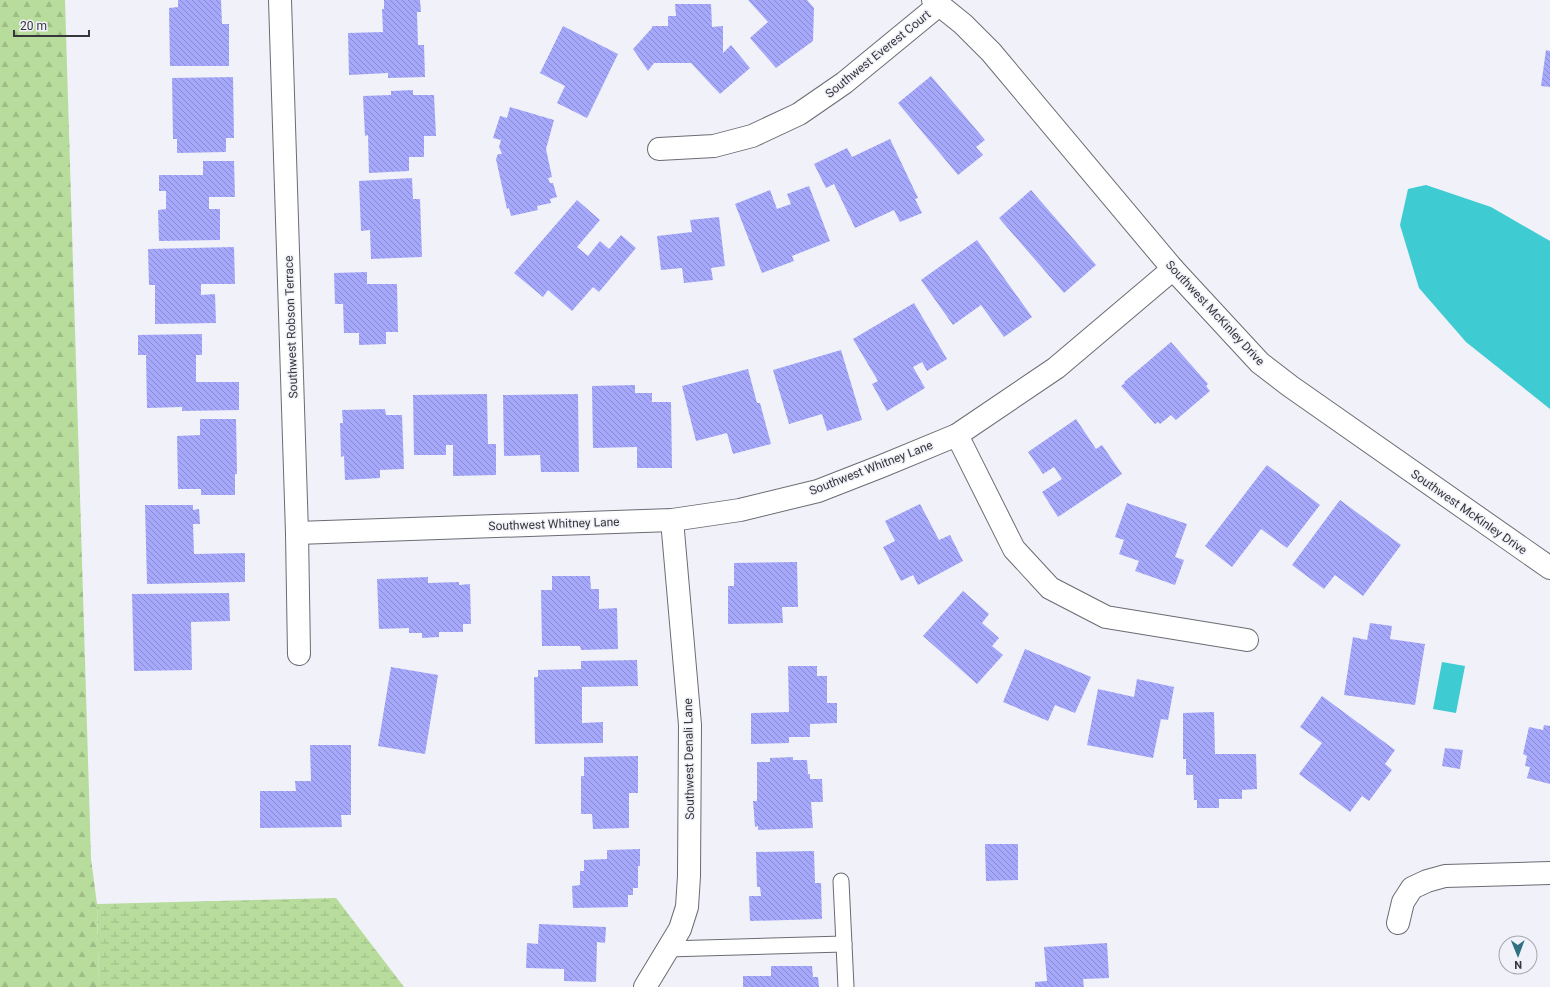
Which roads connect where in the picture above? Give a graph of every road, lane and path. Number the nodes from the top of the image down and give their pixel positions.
1 (280, 0) edge
2 (936, 2) edge
3 (659, 149) dead end
4 (1173, 269) junction
5 (956, 434) junction
6 (672, 520) junction
7 (298, 533) junction
8 (1550, 568) edge
9 (1247, 640) dead end
10 (299, 654) dead end
11 (1550, 873) edge
12 (841, 881) dead end
13 (1398, 923) dead end
14 (844, 944) junction
15 (668, 949) junction
16 (645, 987) edge
17 (846, 987) edge

1 - 7 street, Southwest Robson Terrace
2 - 3 street, Southwest Everest Court
2 - 4 street, Southwest McKinley Drive
4 - 5 street, Southwest Whitney Lane
4 - 8 street, Southwest McKinley Drive
5 - 6 street, Southwest Whitney Lane
5 - 9 street
6 - 7 street, Southwest Whitney Lane
6 - 15 street, Southwest Denali Lane
7 - 10 street, Southwest Robson Terrace
11 - 13 street
12 - 14 lane
14 - 15 lane
14 - 17 lane
15 - 16 street, Southwest Denali Lane

